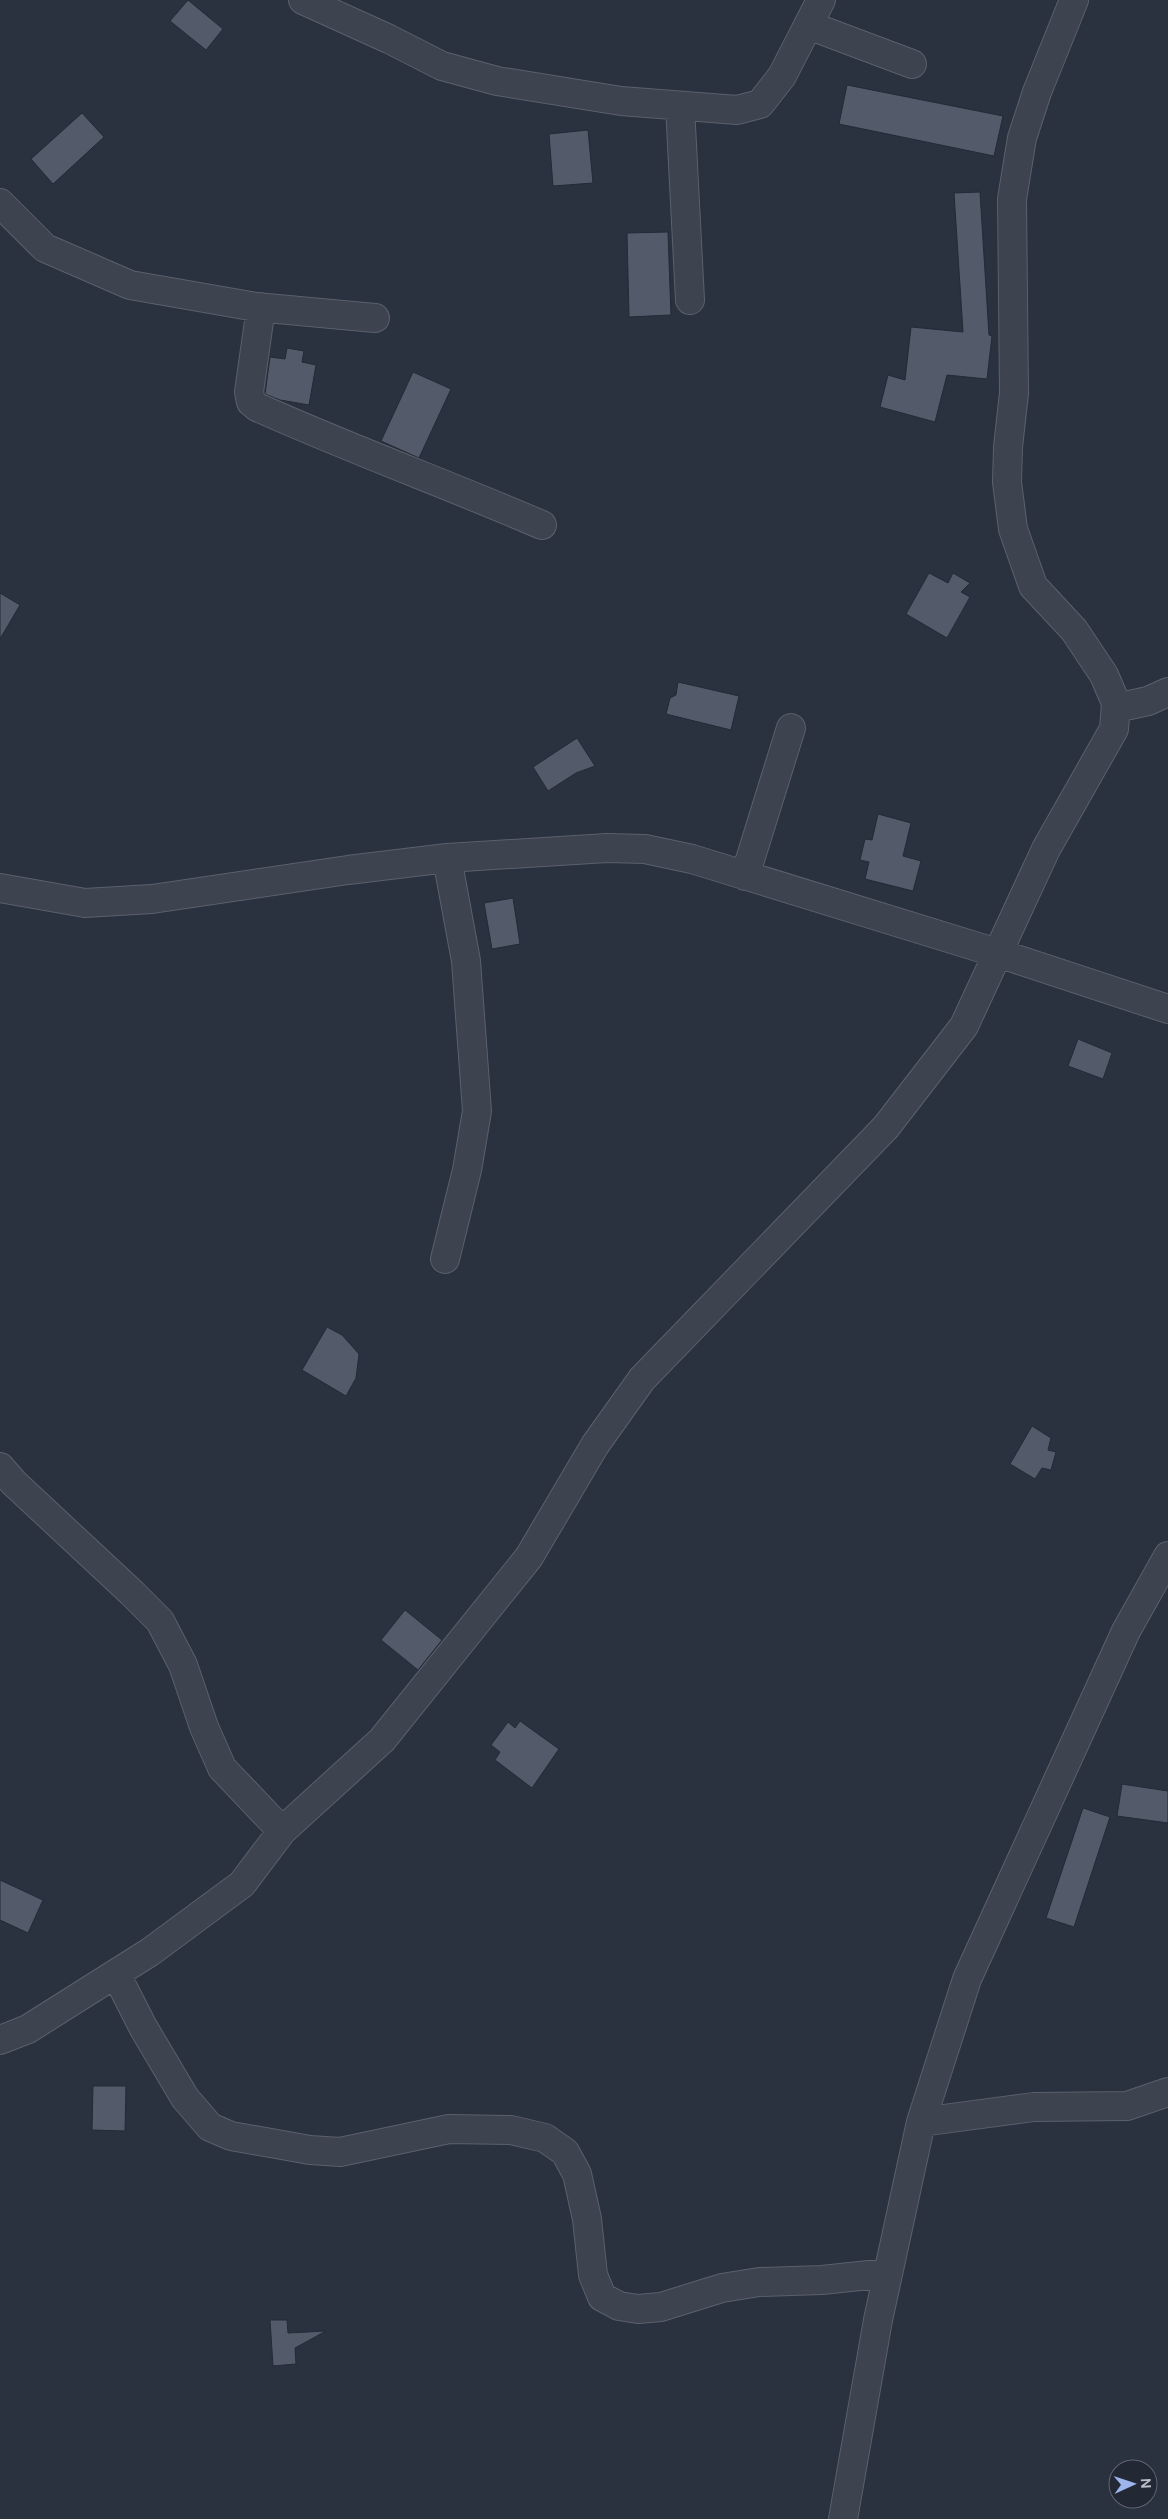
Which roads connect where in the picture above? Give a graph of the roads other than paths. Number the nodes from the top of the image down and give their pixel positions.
1 (303, 0) edge
2 (800, 0) edge
3 (821, 0) edge
4 (1074, 0) edge
5 (808, 25) junction
6 (912, 64) dead end
7 (680, 106) junction
8 (0, 203) edge
9 (690, 300) dead end
10 (261, 307) junction
11 (375, 318) dead end
12 (542, 525) dead end
13 (1168, 692) edge
14 (1116, 708) junction
15 (791, 728) dead end
16 (447, 858) junction
17 (745, 876) junction
18 (0, 888) edge
19 (999, 954) junction
20 (1168, 1009) edge
21 (446, 1259) dead end
22 (0, 1467) edge
23 (1168, 1556) edge
24 (282, 1831) junction
25 (116, 1974) junction
26 (0, 2040) edge
27 (1168, 2092) edge
28 (921, 2122) junction
29 (888, 2273) junction
30 (843, 2519) edge

1 - 7 street
2 - 5 street
3 - 5 street
4 - 14 street
5 - 6 street
5 - 7 street
7 - 9 street
8 - 10 street
10 - 11 street
10 - 12 street
13 - 14 street
14 - 19 street
15 - 17 street
16 - 17 street
16 - 18 street
16 - 21 street
17 - 19 street
19 - 20 street
19 - 24 street
22 - 24 street
23 - 28 street
24 - 25 street
25 - 26 street
25 - 29 street
27 - 28 street
28 - 29 street
29 - 30 street

